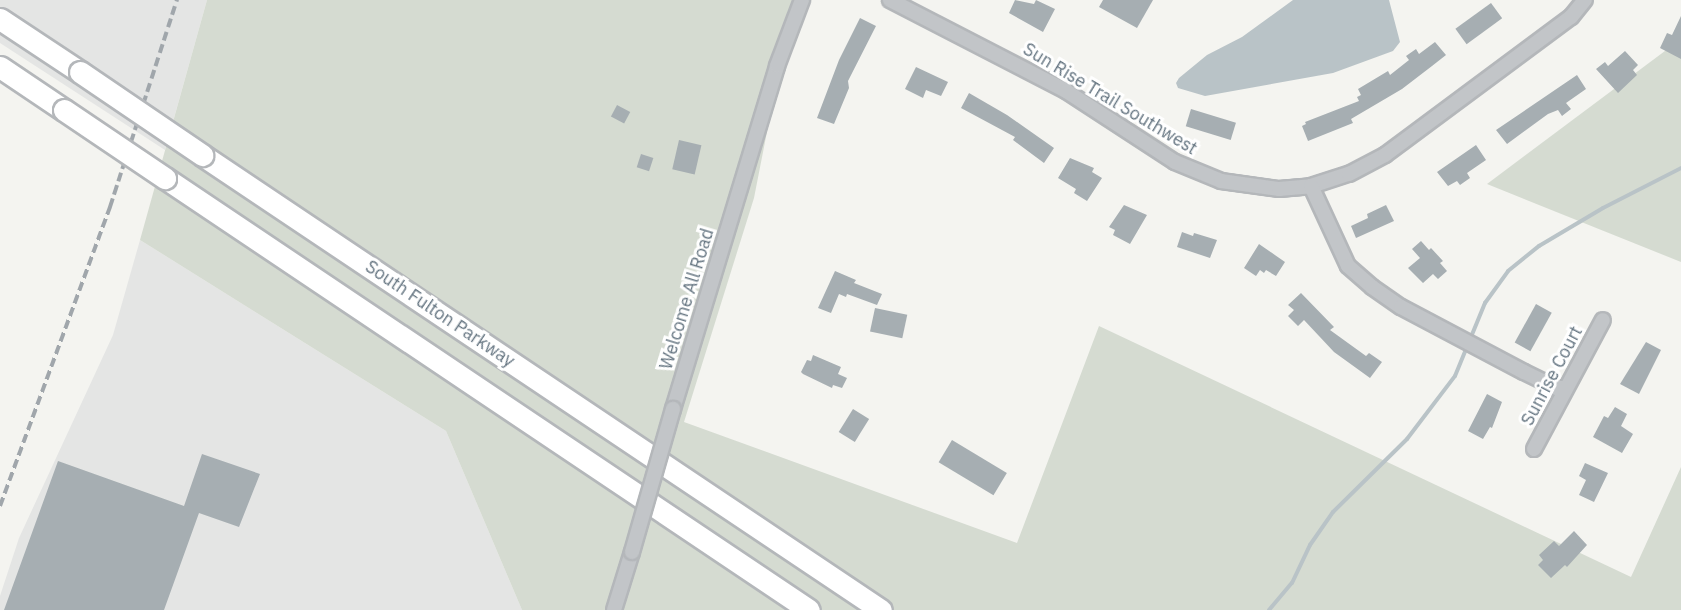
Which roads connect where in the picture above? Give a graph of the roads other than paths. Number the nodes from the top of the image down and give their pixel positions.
1 (802, 0) edge
2 (890, 0) edge
3 (1585, 0) edge
4 (0, 19) edge
5 (0, 67) edge
6 (1311, 186) junction
7 (1603, 320) dead end
8 (1564, 388) junction
9 (1534, 449) dead end
10 (614, 610) edge
11 (809, 610) edge
12 (881, 610) edge

1 - 10 street, Welcome All Road, bridge
2 - 6 street, Sun Rise Trail Southwest
3 - 6 street, Sun Rise Trail Southwest
4 - 12 highway, South Fulton Parkway, bridge
5 - 11 highway, bridge
6 - 8 street
7 - 8 street, Sunrise Court
8 - 9 street, Sunrise Court

